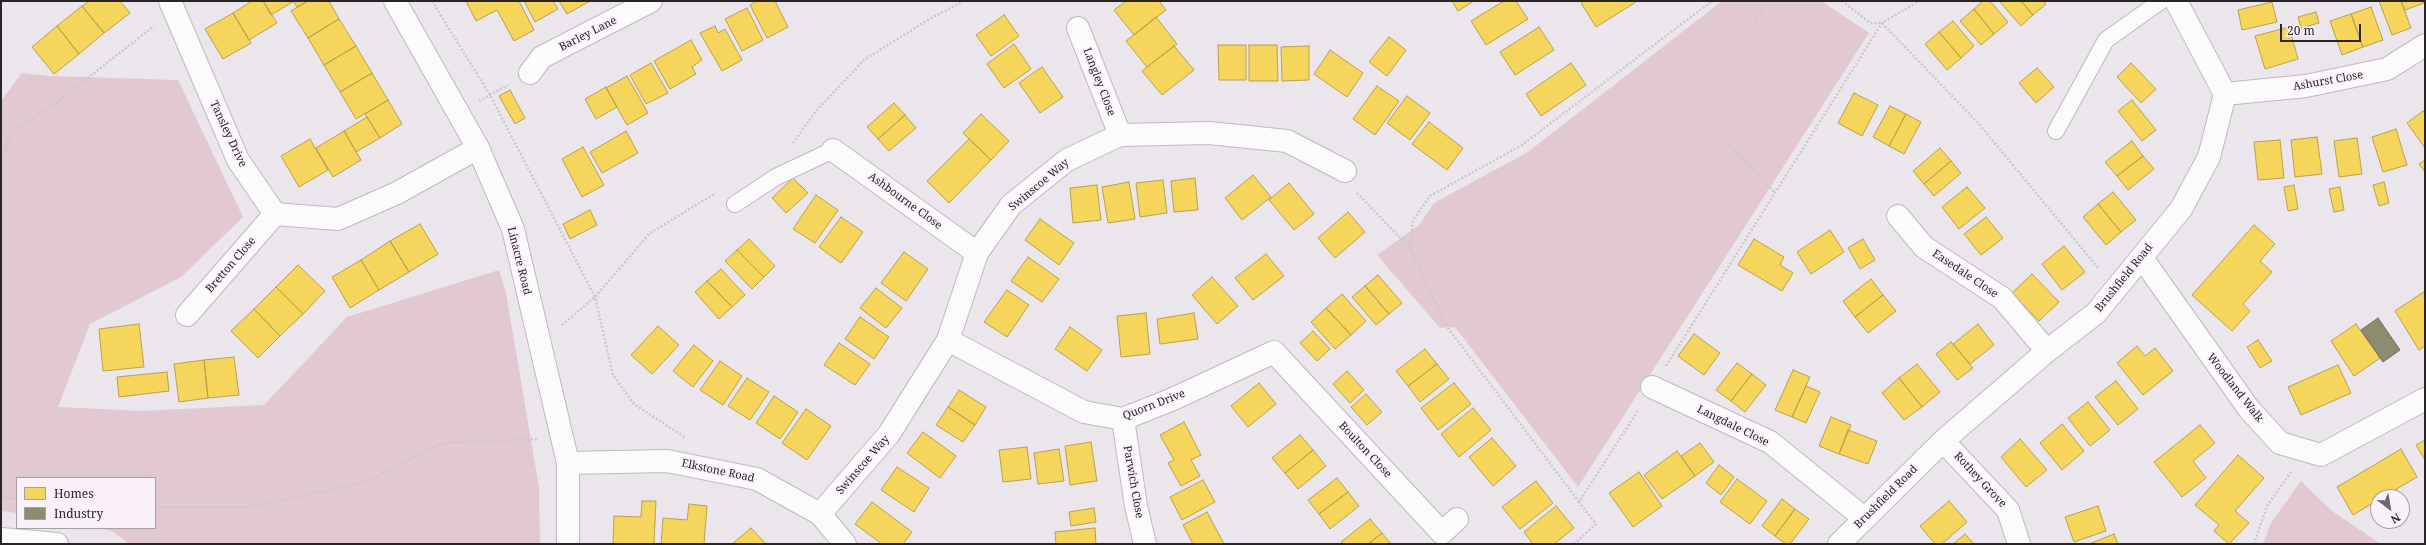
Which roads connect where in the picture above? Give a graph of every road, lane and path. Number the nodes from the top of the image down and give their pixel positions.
1 (395, 1) edge
2 (432, 1) edge
3 (651, 1) edge
4 (1712, 1) edge
5 (1769, 1) edge
6 (1842, 1) edge
7 (1918, 1) edge
8 (2161, 1) edge
9 (2176, 1) edge
10 (172, 5) edge
11 (1754, 21) dead end
12 (1882, 24) junction
13 (1078, 28) dead end
14 (2425, 45) edge
15 (530, 73) joint
16 (2225, 94) junction
17 (490, 95) junction
18 (459, 111) junction
19 (2056, 131) dead end
20 (1120, 135) junction
21 (1729, 143) dead end
22 (478, 148) junction
23 (833, 150) joint
24 (1, 157) edge
25 (1345, 171) joint
26 (1775, 193) junction
27 (735, 204) dead end
28 (275, 214) junction
29 (1898, 216) dead end
30 (1410, 249) junction
31 (977, 253) junction
32 (2142, 258) junction
33 (2116, 290) junction
34 (187, 315) dead end
35 (948, 340) junction
36 (2047, 351) junction
37 (1274, 352) joint
38 (1652, 387) junction
39 (2425, 399) edge
40 (1123, 419) junction
41 (562, 438) junction
42 (1943, 441) junction
43 (691, 442) dead end
44 (2321, 455) junction
45 (568, 463) junction
46 (1, 497) edge
47 (16, 499) edge
48 (1579, 502) junction
49 (156, 507) edge
50 (820, 514) junction
51 (1864, 518) junction
52 (1456, 519) dead end
53 (1, 539) edge
54 (57, 544) edge
55 (568, 544) edge
56 (844, 544) edge
57 (1145, 544) edge
58 (1574, 544) edge
59 (1839, 544) edge
60 (2019, 544) edge
61 (2254, 544) edge

1 - 18 street, Linacre Road
2 - 17 path
3 - 15 street, Barley Lane
4 - 30 path
5 - 11 path
6 - 12 path
7 - 12 path
8 - 19 lane
9 - 16 street
10 - 24 path
10 - 28 street, Tansley Drive
12 - 26 path
12 - 33 path
13 - 20 street, Langley Close
14 - 16 street, Ashurst Close
15 - 17 path
16 - 32 street, Brushfield Road
17 - 18 path
17 - 43 path
18 - 22 street, Linacre Road
20 - 25 street, Swinscoe Way
20 - 31 street, Swinscoe Way
21 - 26 path
22 - 28 street
22 - 41 street, Linacre Road
23 - 27 lane
23 - 31 street, Ashbourne Close
25 - 30 path
26 - 38 path
28 - 34 street, Bretton Close
29 - 36 street, Easedale Close
30 - 48 path
31 - 35 street, Swinscoe Way
32 - 33 street, Brushfield Road
32 - 44 street, Woodland Walk
33 - 36 street, Brushfield Road
35 - 40 street, Quorn Drive
35 - 50 street, Swinscoe Way
36 - 42 street, Brushfield Road
37 - 40 street, Quorn Drive
37 - 52 street, Boulton Close
38 - 48 path
38 - 51 street, Langdale Close
39 - 44 street
40 - 57 street, Parwich Close
41 - 45 street, Linacre Road
41 - 49 path
42 - 51 street, Brushfield Road
42 - 60 street, Rothey Grove
44 - 61 path
45 - 50 street, Elkstone Road
45 - 55 street, Linacre Road
46 - 47 path
48 - 58 path
50 - 56 street, Elkstone Road
51 - 59 street, Brushfield Road
53 - 54 street

